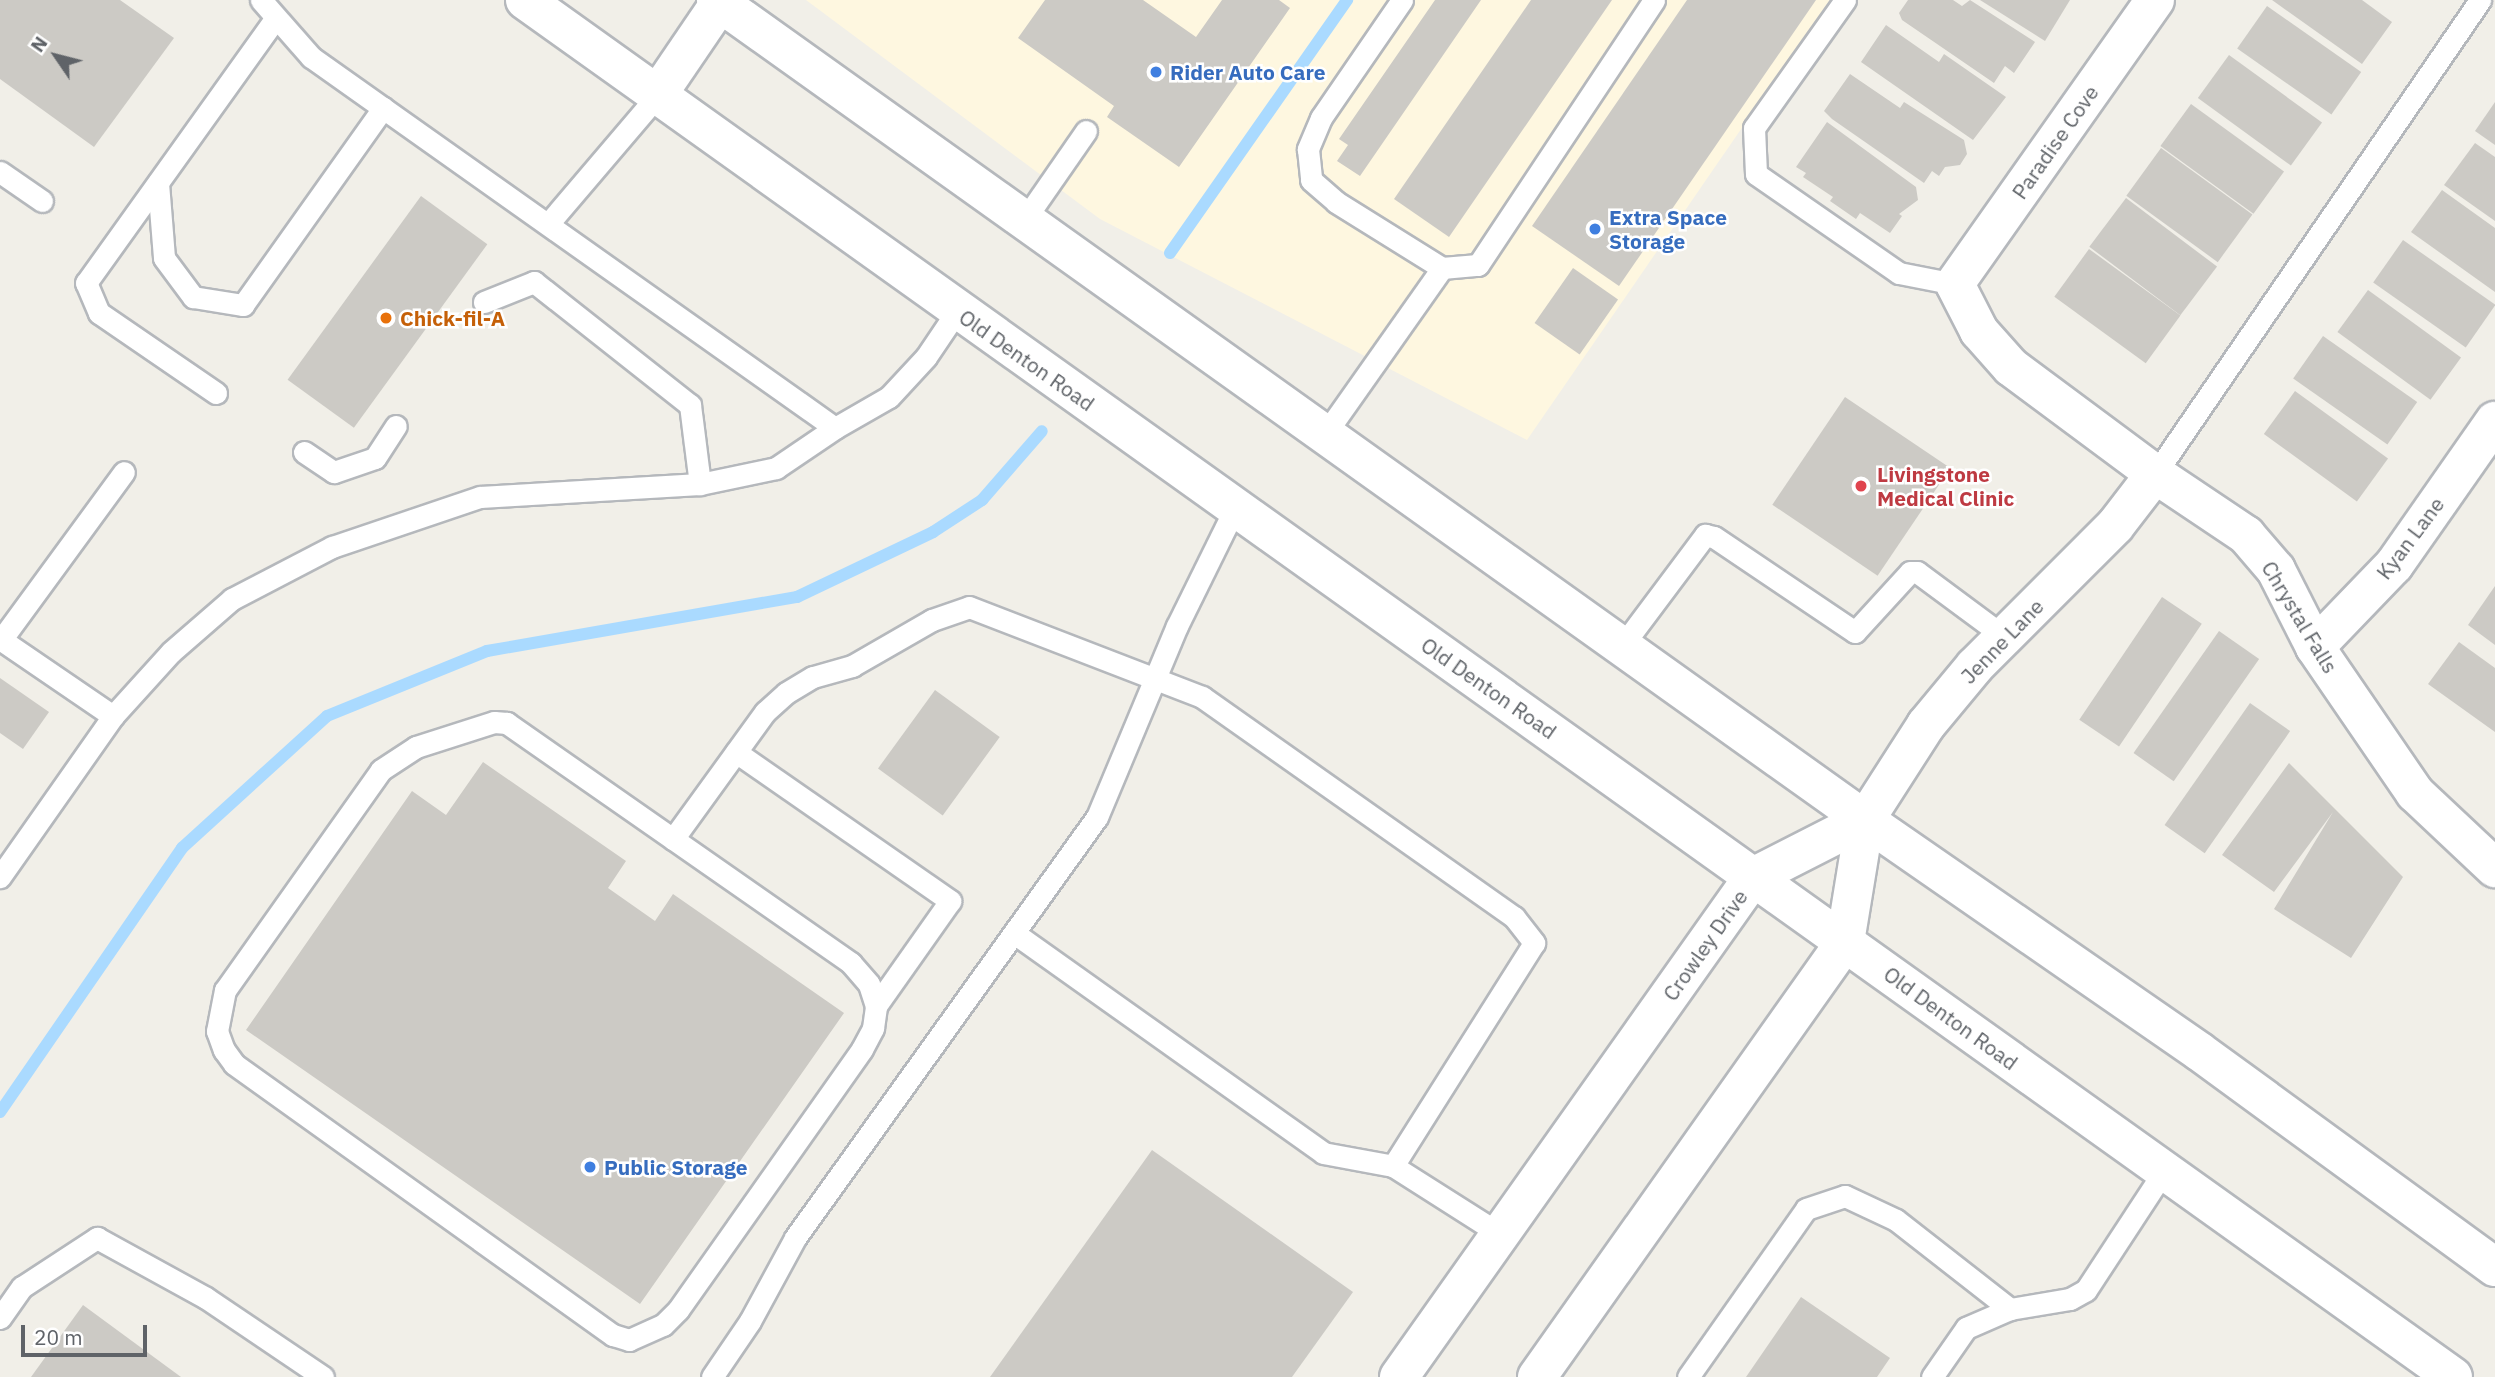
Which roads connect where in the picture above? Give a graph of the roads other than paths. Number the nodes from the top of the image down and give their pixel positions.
1 (261, 0) edge
2 (525, 0) edge
3 (1402, 0) edge
4 (1654, 0) edge
5 (1845, 0) edge
6 (2155, 0) edge
7 (2480, 0) edge
8 (719, 1) edge
9 (276, 18) junction
10 (656, 97) junction
11 (383, 108) junction
12 (1086, 131) dead end
13 (0, 172) edge
14 (158, 183) junction
15 (42, 201) dead end
16 (1026, 219) junction
17 (548, 225) junction
18 (1442, 268) junction
19 (1955, 284) junction
20 (484, 302) dead end
21 (957, 311) junction
22 (216, 393) dead end
23 (2495, 421) edge
24 (396, 426) dead end
25 (835, 428) junction
26 (1325, 434) junction
27 (304, 452) dead end
28 (124, 472) dead end
29 (2155, 474) junction
30 (700, 484) junction
31 (1235, 508) junction
32 (2005, 637) junction
33 (0, 639) edge
34 (1622, 646) junction
35 (2315, 647) junction
36 (1154, 681) junction
37 (113, 716) junction
38 (736, 752) junction
39 (1865, 820) junction
40 (673, 839) junction
41 (2495, 869) edge
42 (0, 877) edge
43 (1753, 877) junction
44 (1014, 933) junction
45 (1845, 942) junction
46 (876, 1006) junction
47 (1393, 1166) junction
48 (2164, 1171) junction
49 (1500, 1234) junction
50 (2495, 1267) edge
51 (2010, 1308) junction
52 (0, 1318) edge
53 (323, 1377) edge
54 (712, 1377) edge
55 (1399, 1377) edge
56 (1537, 1377) edge
57 (1688, 1377) edge
58 (1931, 1377) edge
59 (2453, 1377) edge

1 - 9 lane
2 - 10 main road, Old Denton Road
3 - 18 lane
4 - 18 lane
5 - 19 lane
6 - 19 main road, Paradise Cove
7 - 29 lane
8 - 10 main road
8 - 16 main road
9 - 11 lane
9 - 14 lane
10 - 17 lane
10 - 21 main road, Old Denton Road
11 - 14 lane
11 - 17 lane
12 - 16 lane
13 - 15 lane
14 - 22 lane
16 - 26 main road
17 - 25 lane
18 - 26 lane
19 - 29 main road, Chrystal Falls
20 - 30 lane
21 - 25 lane
21 - 31 main road, Old Denton Road
23 - 35 main road, Kyan Lane
24 - 27 lane
25 - 30 lane
26 - 34 main road
28 - 33 lane
29 - 32 main road, Jenne Lane
29 - 35 main road, Chrystal Falls
30 - 37 lane
31 - 36 lane
31 - 43 main road, Old Denton Road
32 - 34 lane
32 - 39 main road, Jenne Lane
33 - 37 lane
34 - 39 main road
35 - 41 main road, Chrystal Falls
36 - 38 lane
36 - 44 lane
36 - 47 lane
37 - 42 lane
38 - 40 lane
38 - 46 lane
39 - 43 main road, Crowley Drive
39 - 45 main road
39 - 50 main road
40 - 46 lane
40 - 46 lane
43 - 45 main road, Old Denton Road
43 - 49 main road, Crowley Drive
44 - 47 lane
44 - 54 lane
45 - 48 main road, Old Denton Road
45 - 56 main road
47 - 49 lane
48 - 51 lane
48 - 59 main road, Old Denton Road
49 - 55 main road, Crowley Drive
51 - 57 lane
51 - 58 lane
52 - 53 lane

